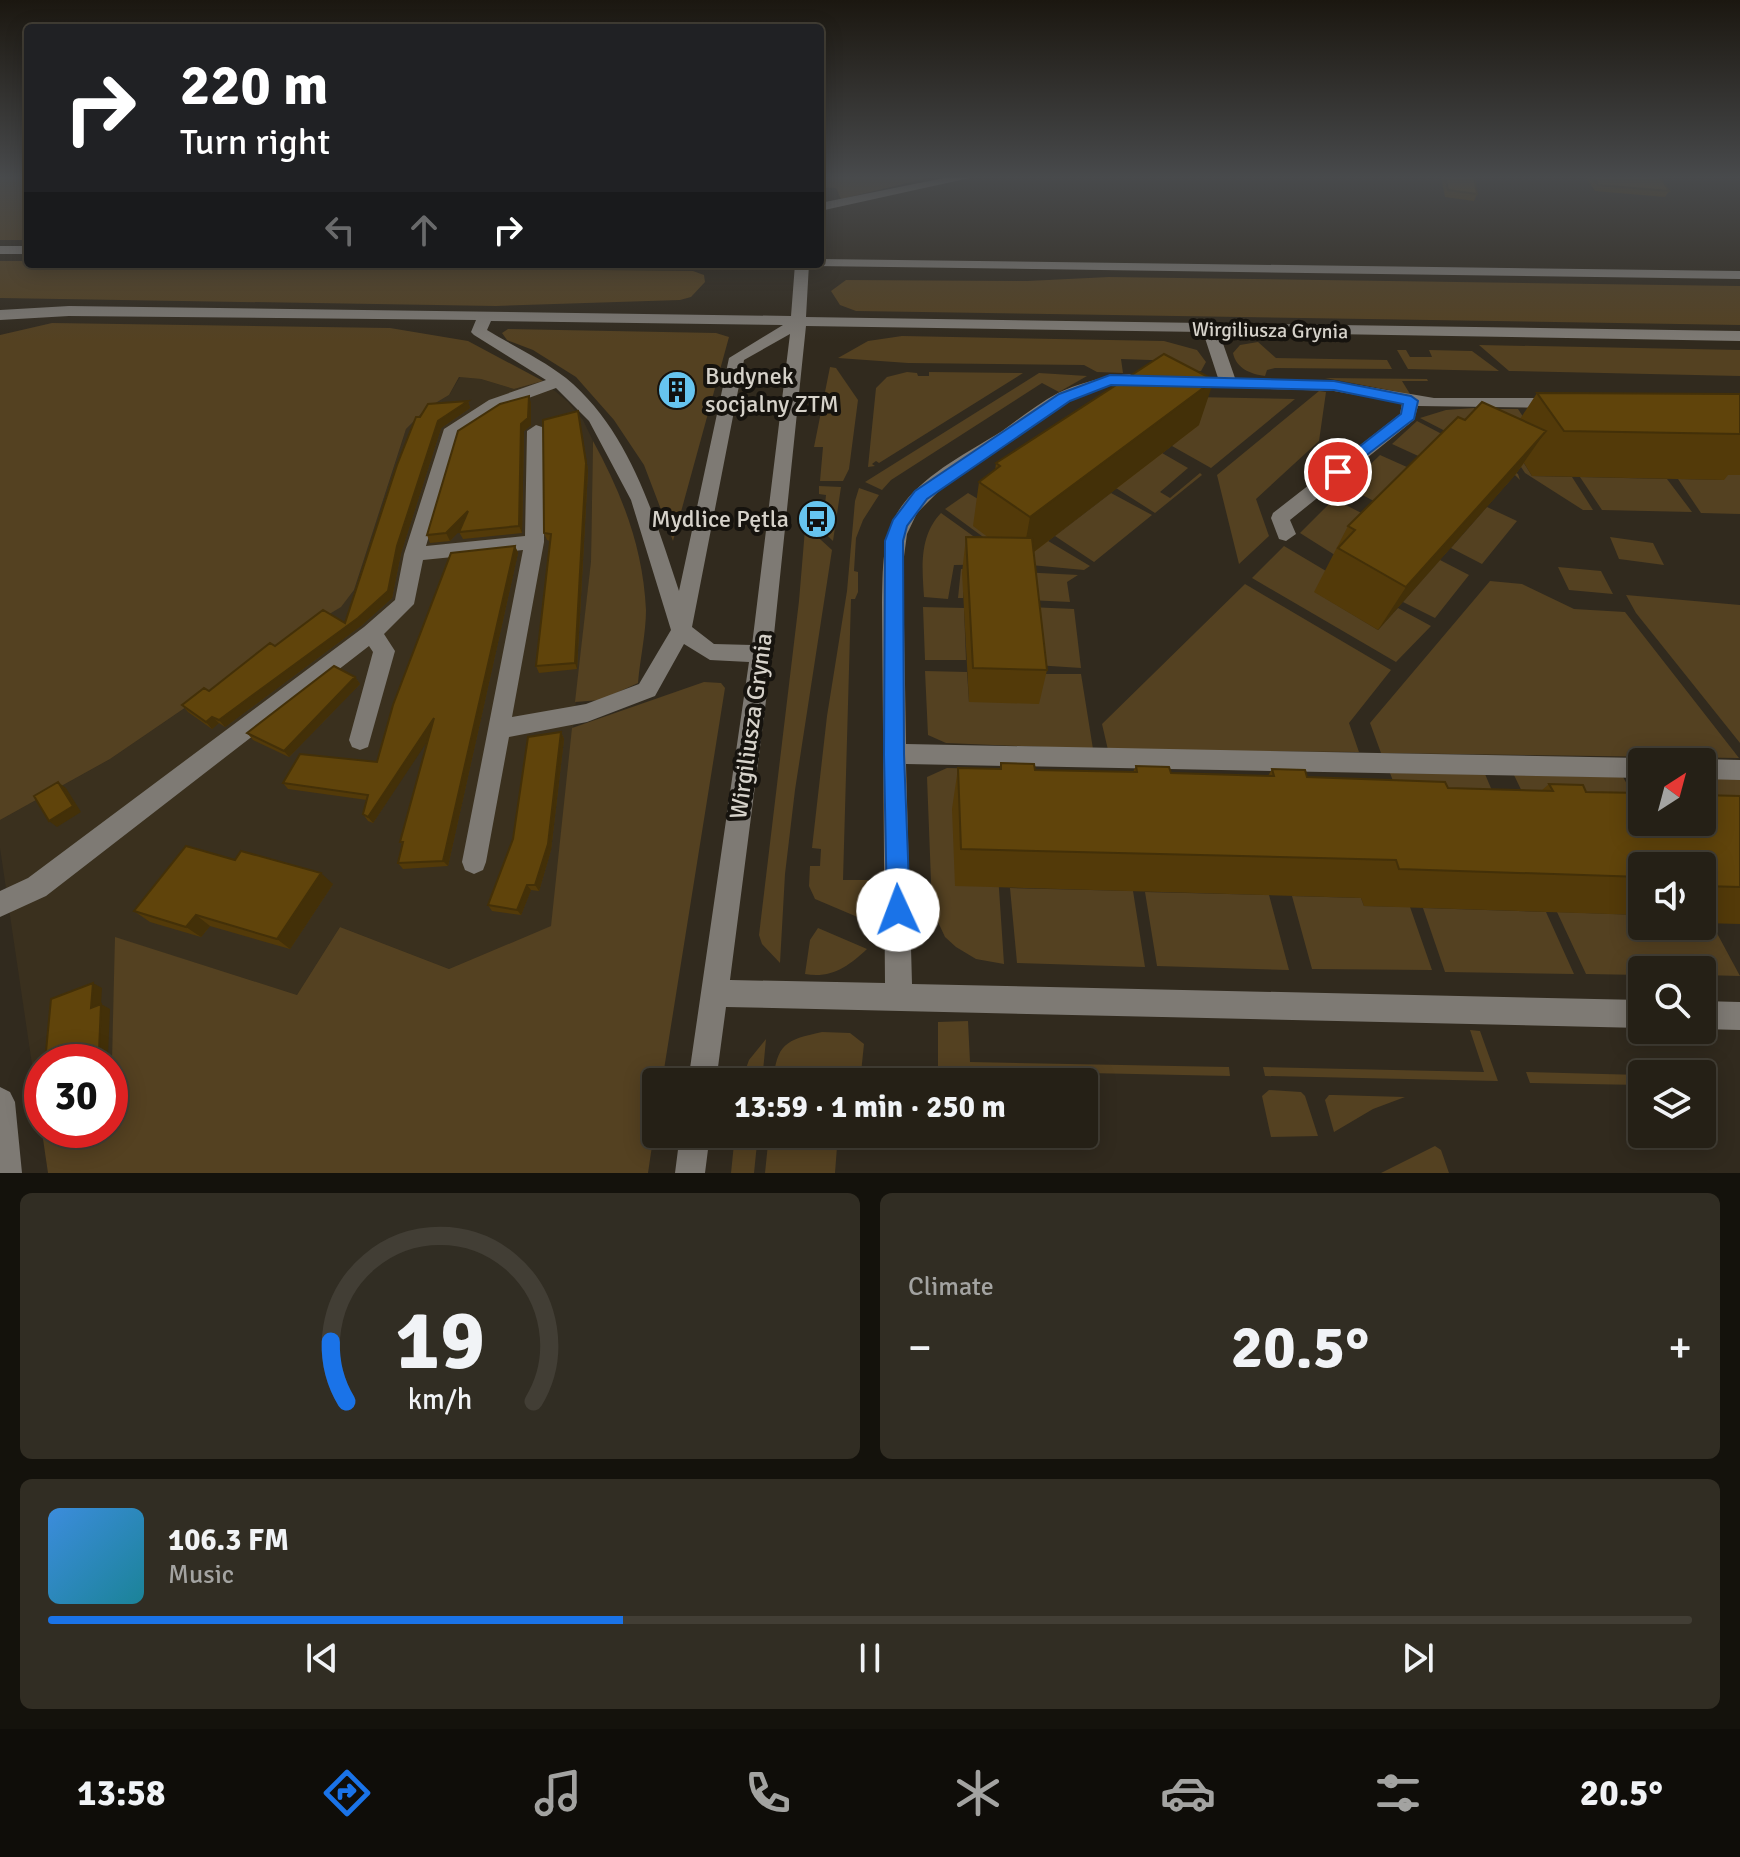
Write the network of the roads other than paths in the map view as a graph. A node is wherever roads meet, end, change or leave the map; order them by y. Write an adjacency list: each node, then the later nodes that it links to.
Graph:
1 (0, 250): 2 (street)
2 (24, 250)
3 (824, 263): 5 (street)
4 (802, 268): 8 (street)
5 (1740, 275)
6 (0, 315): 7 (street, Wirgiliusza Grynia)
7 (485, 316): 8 (street, Wirgiliusza Grynia); 11 (street)
8 (800, 322): 9 (street, Wirgiliusza Grynia); 19 (street); 21 (street, Wirgiliusza Grynia)
9 (1210, 329): 10 (street, Wirgiliusza Grynia); 12 (street)
10 (1740, 336)
11 (559, 381): 18 (street); 19 (street)
12 (1228, 383): 13 (street); 24 (street)
13 (1411, 401): 14 (street); 16 (street)
14 (1571, 404)
15 (536, 431): 17 (street)
16 (1286, 534)
17 (534, 542): 18 (street); 22 (street)
18 (414, 554): 20 (street)
19 (681, 630): 21 (street); 22 (street)
20 (371, 633): 23 (street); 29 (street)
21 (761, 654): 30 (street, Wirgiliusza Grynia)
22 (499, 729): 28 (street)
23 (360, 740)
24 (894, 754): 25 (street); 31 (street)
25 (1628, 768)
26 (1716, 769): 27 (street)
27 (1740, 770)
28 (474, 862)
29 (0, 904)
30 (713, 993): 31 (street); 33 (street, Wirgiliusza Grynia)
31 (899, 997): 32 (street)
32 (1628, 1014)
33 (704, 1068)
34 (0, 1102): 36 (street)
35 (693, 1148): 37 (street)
36 (7, 1173)
37 (690, 1173)

